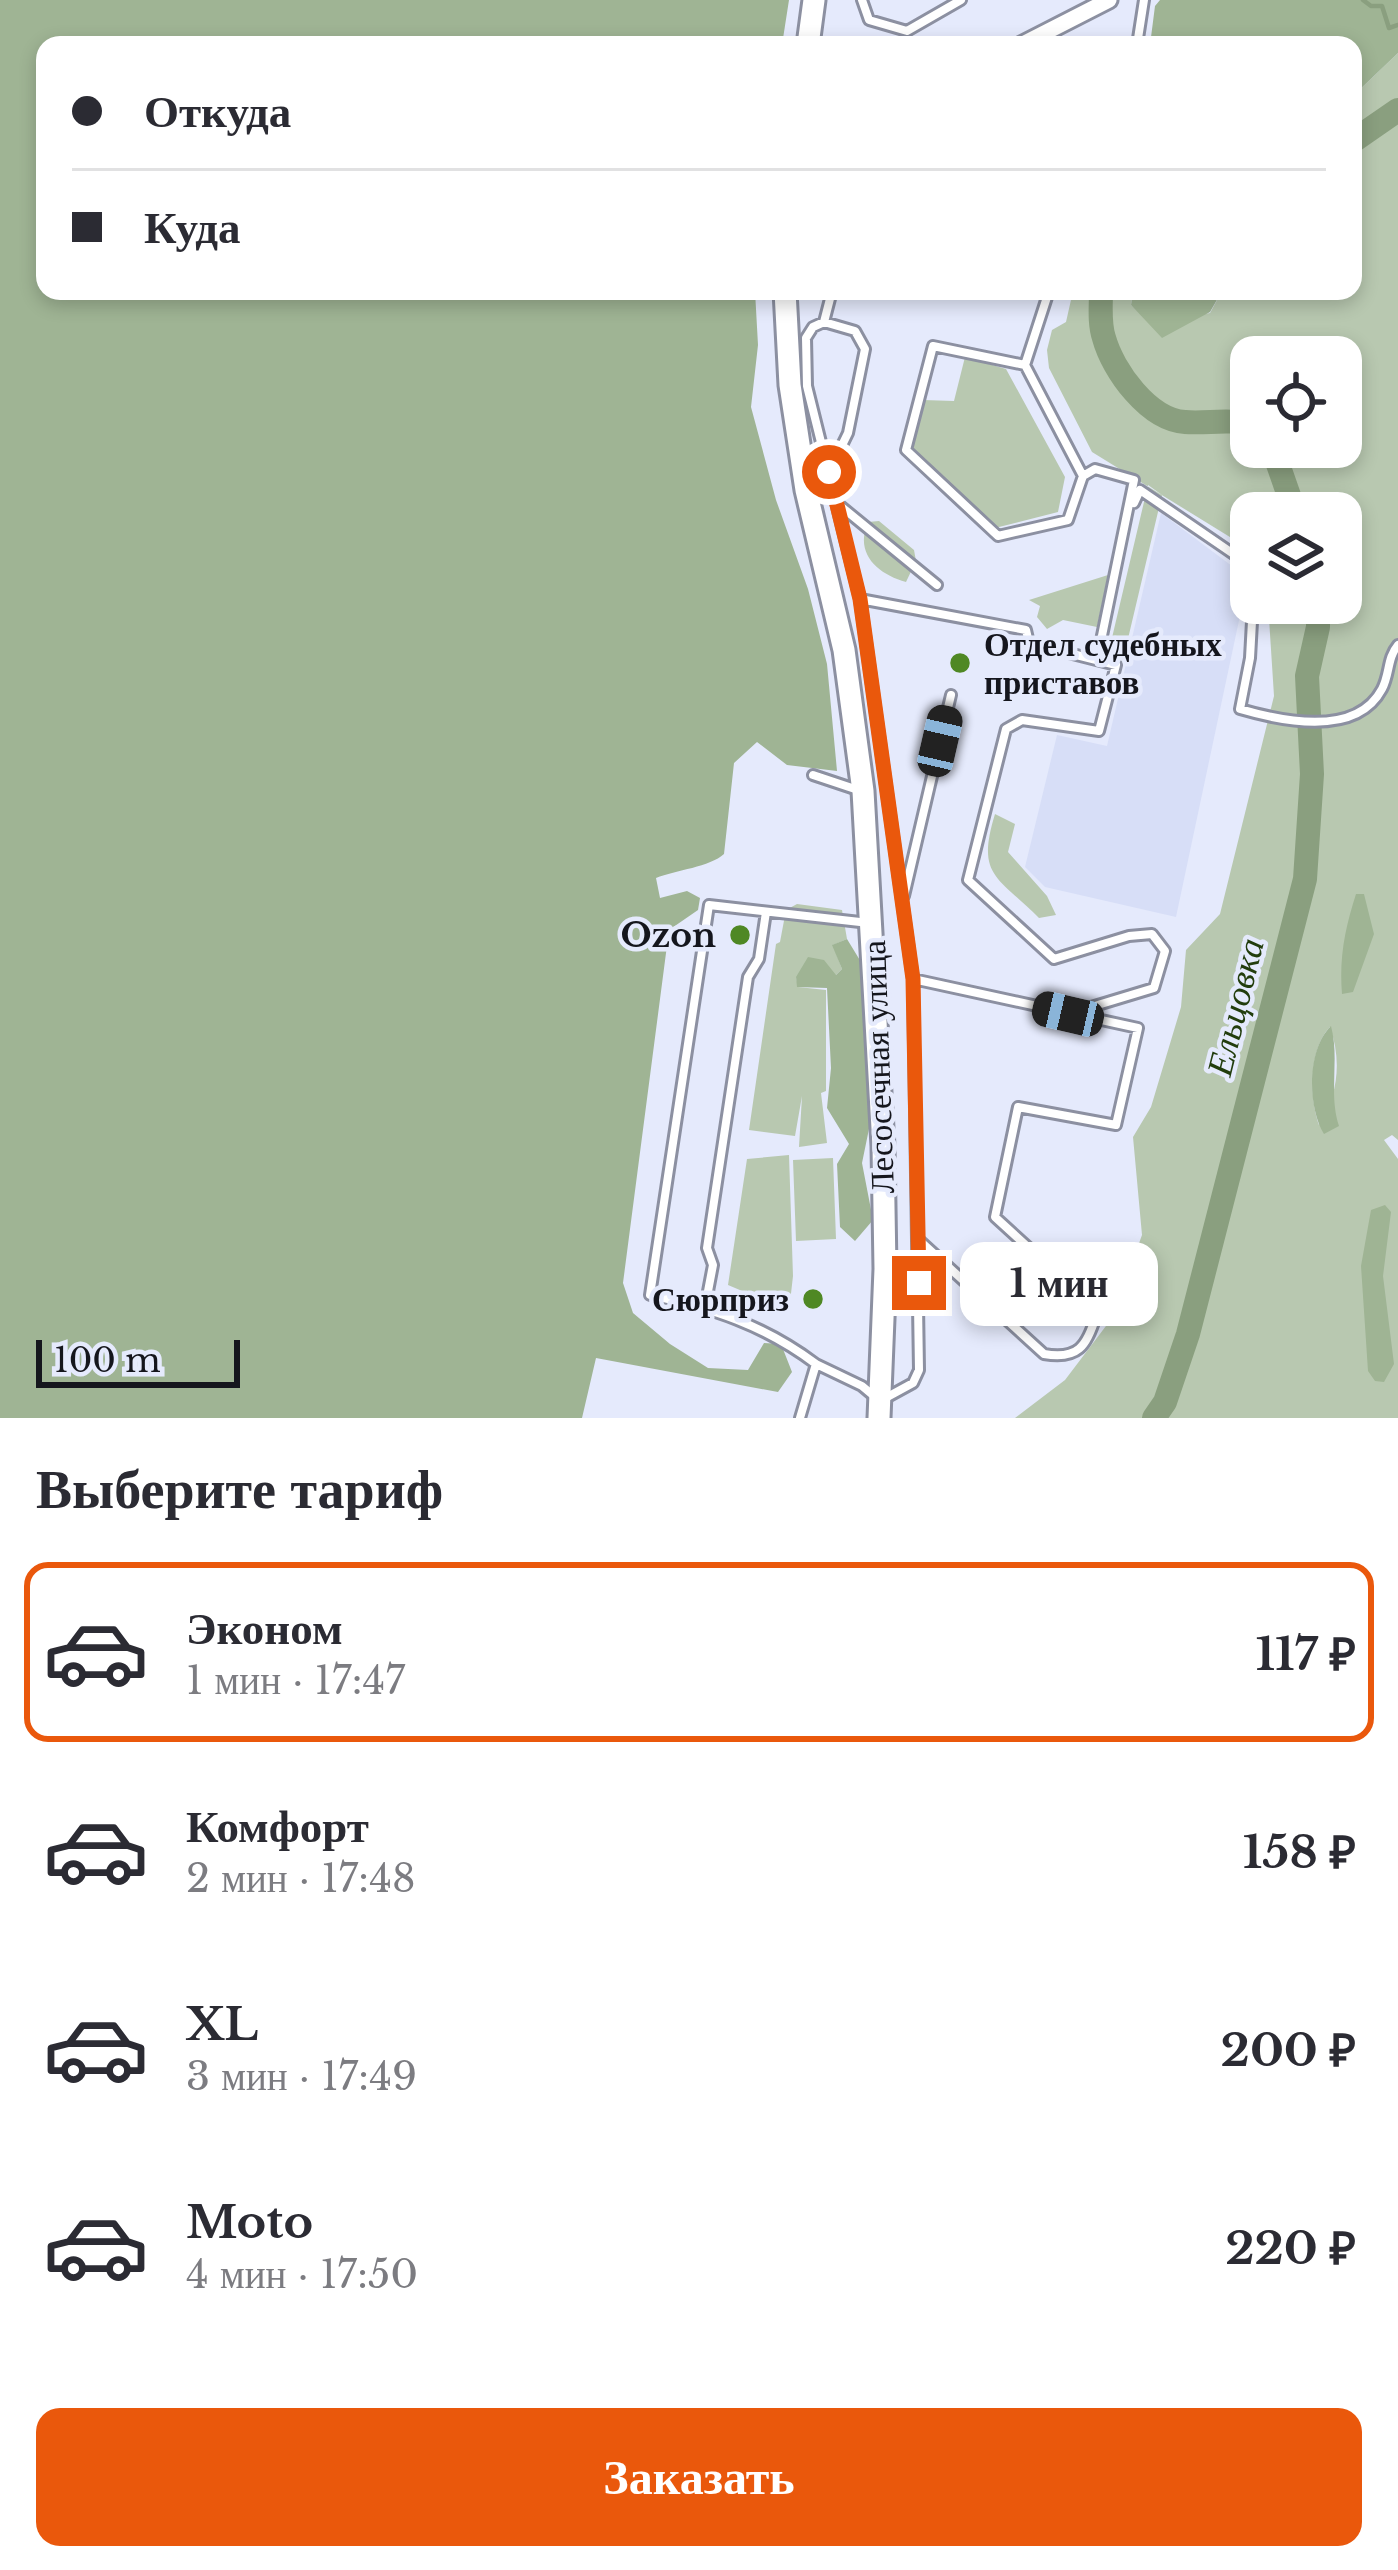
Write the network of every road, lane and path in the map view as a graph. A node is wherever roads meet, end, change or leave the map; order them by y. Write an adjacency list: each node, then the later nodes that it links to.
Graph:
1 (814, 0): 6 (street)
2 (862, 0): 3 (lane)
3 (961, 0)
4 (1109, 0): 7 (street)
5 (1144, 0): 8 (lane)
6 (809, 36)
7 (1039, 36)
8 (1138, 36)
9 (785, 300): 26 (street, Лесосечная улица)
10 (830, 300): 12 (lane)
11 (1046, 300): 13 (lane)
12 (824, 322): 14 (lane); 14 (lane)
13 (1025, 364): 15 (lane); 15 (lane)
14 (829, 472): 16 (lane)
15 (1083, 476): 17 (lane)
16 (837, 503): 19 (lane); 20 (lane)
17 (1130, 510): 18 (lane); 23 (lane)
18 (1230, 552)
19 (937, 585)
20 (860, 599): 23 (lane); 27 (lane)
21 (1251, 624): 22 (lane)
22 (1398, 645)
23 (1097, 660): 31 (lane)
24 (951, 695): 27 (lane)
25 (813, 775): 26 (lane)
26 (862, 791): 29 (street, Лесосечная улица)
27 (903, 903): 30 (lane)
28 (766, 912): 29 (lane); 33 (lane); 33 (lane)
29 (872, 924): 35 (street, Лесосечная улица)
30 (913, 979): 31 (lane); 32 (lane)
31 (1068, 1014): 32 (lane)
32 (919, 1240): 35 (lane)
33 (704, 1307): 34 (lane)
34 (816, 1364): 35 (lane); 36 (lane)
35 (880, 1409)
36 (800, 1418)

